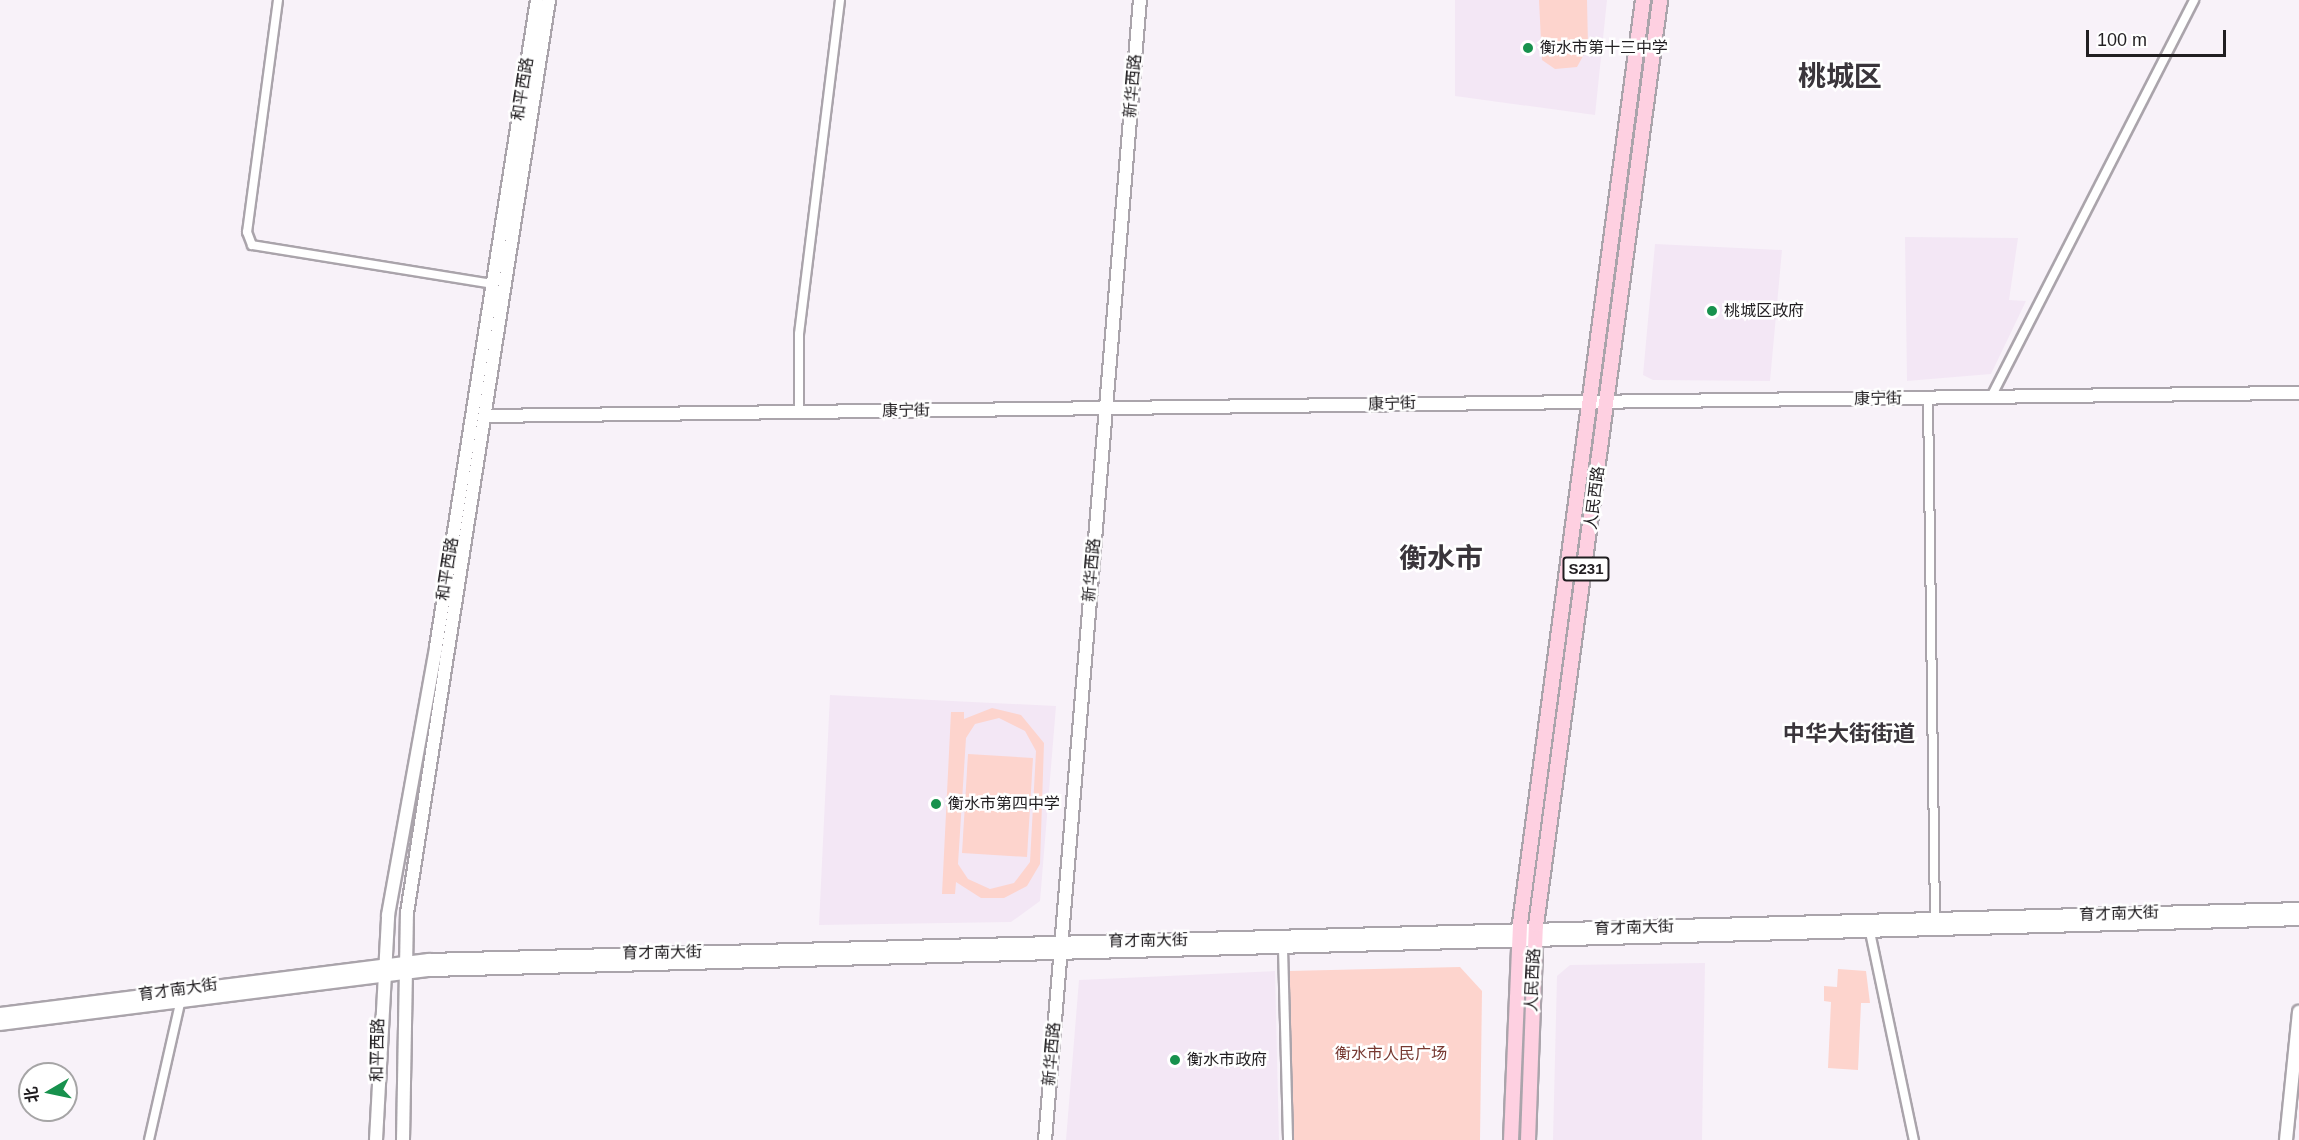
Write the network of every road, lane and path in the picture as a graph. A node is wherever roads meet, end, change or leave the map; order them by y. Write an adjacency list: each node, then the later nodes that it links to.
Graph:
1 (278, 0): 9 (street)
2 (537, 0): 9 (main road, 和平西路)
3 (549, 0): 17 (main road, 和平西路)
4 (840, 0): 16 (street)
5 (1140, 0): 15 (main road, 新华西路)
6 (1643, 0): 12 (main road, 人民西路 / S231)
7 (1660, 0): 13 (main road, 人民西路 / S231)
8 (2194, 0): 11 (street)
9 (493, 284): 27 (main road, 和平西路)
10 (2299, 393): 11 (main road, 康宁街)
11 (1991, 397): 14 (main road, 康宁街)
12 (1591, 398): 13 (main road, 康宁街); 15 (main road, 康宁街); 22 (main road, 人民西路 / S231)
13 (1608, 398): 14 (main road, 康宁街); 23 (main road, 人民西路 / S231)
14 (1928, 398): 20 (street)
15 (1106, 408): 16 (main road, 康宁街); 24 (main road, 新华西路)
16 (799, 412): 17 (main road, 康宁街)
17 (485, 416): 26 (main road, 和平西路)
18 (2299, 909): 20 (main road, 育才南大街)
19 (2299, 919): 21 (main road, 育才南大街)
20 (1935, 920): 23 (main road, 育才南大街)
21 (1870, 932): 23 (main road, 育才南大街); 39 (street)
22 (1519, 936): 23 (main road, 育才南大街); 24 (main road, 育才南大街); 25 (main road, 育才南大街); 37 (main road, 人民西路 / S231)
23 (1536, 936): 38 (main road, 人民西路 / S231)
24 (1061, 948): 25 (main road, 育才南大街); 26 (main road, 育才南大街); 35 (main road, 新华西路)
25 (1282, 948): 36 (street)
26 (405, 967): 27 (main road, 育才南大街); 34 (main road, 和平西路)
27 (382, 969): 28 (main road, 育才南大街); 30 (main road, 育才南大街); 33 (main road, 和平西路)
28 (181, 999): 31 (main road, 育才南大街); 32 (street)
29 (2299, 1012): 40 (main road)
30 (0, 1014)
31 (0, 1024)
32 (149, 1140)
33 (376, 1140)
34 (403, 1140)
35 (1045, 1140)
36 (1288, 1140)
37 (1511, 1140)
38 (1528, 1140)
39 (1914, 1140)
40 (2286, 1140)

